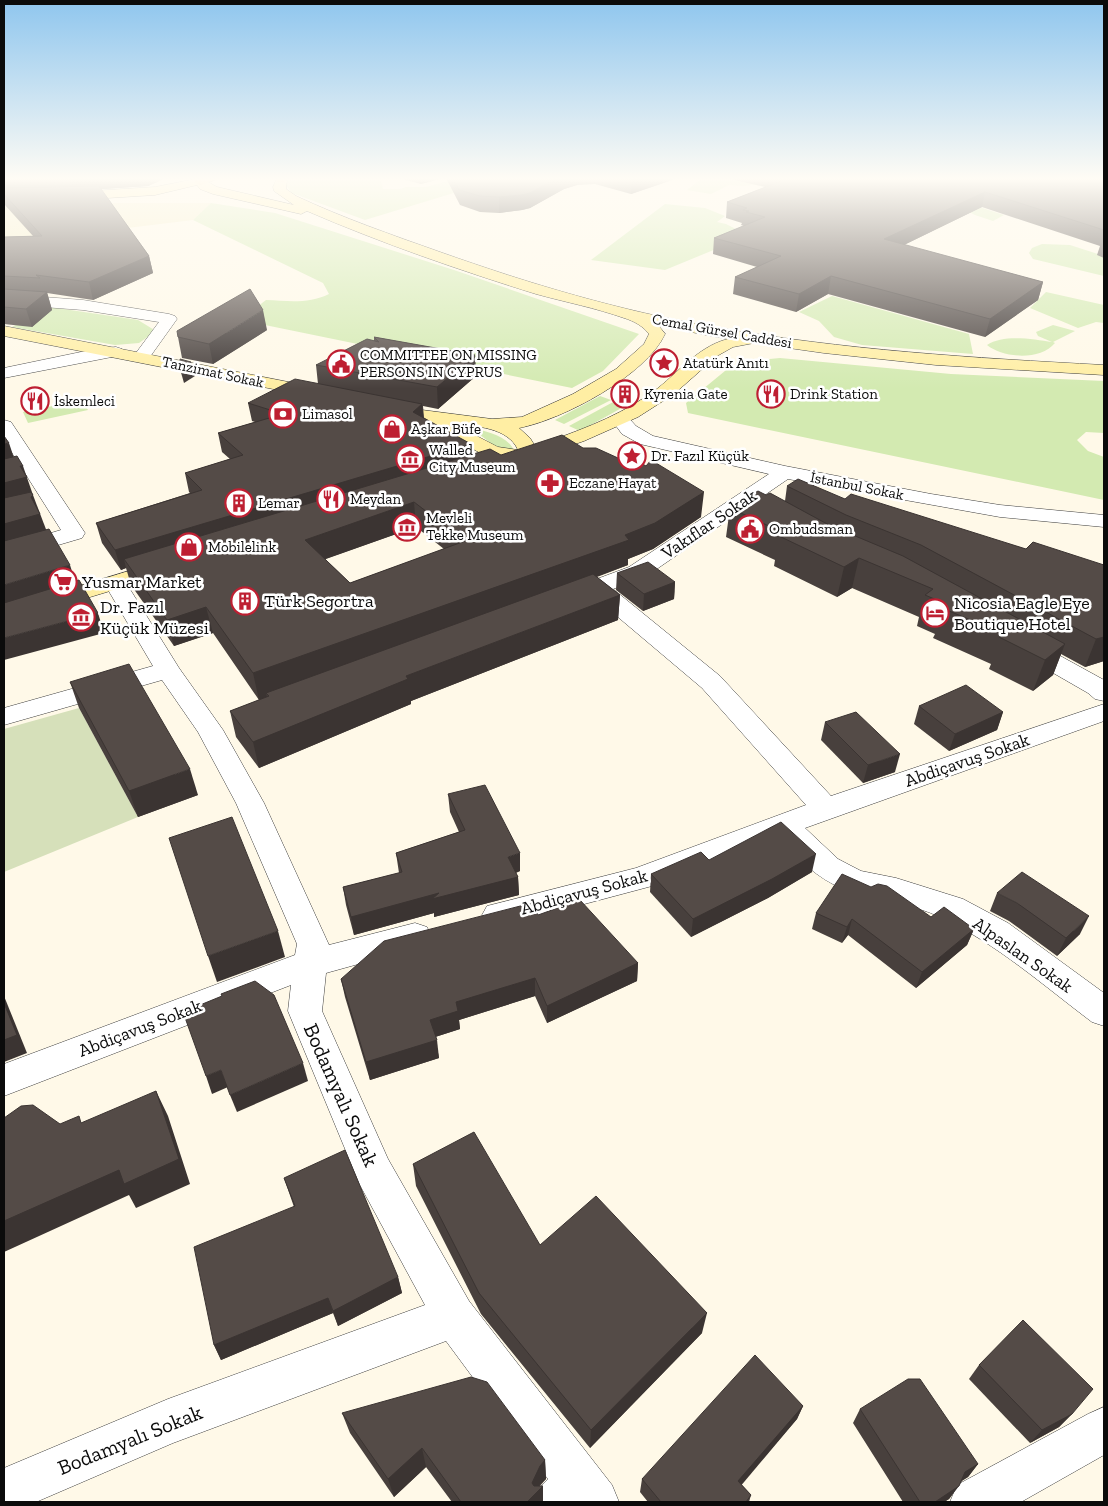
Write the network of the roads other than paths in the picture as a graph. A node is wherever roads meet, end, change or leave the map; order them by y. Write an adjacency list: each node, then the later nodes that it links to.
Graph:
1 (417, 248): 3 (street, Cemal Gürsel Caddesi)
2 (4, 299): 7 (street)
3 (626, 313): 5 (street, Cemal Gürsel Caddesi); 14 (street)
4 (4, 331): 6 (street, Tanzimat Sokak)
5 (757, 339): 8 (street, Cemal Gürsel Caddesi); 13 (street)
6 (116, 352): 7 (street, Tanzimat Sokak); 9 (street)
7 (141, 357): 10 (street, Tanzimat Sokak)
8 (1104, 370)
9 (4, 373)
10 (334, 397)
11 (373, 404): 12 (street)
12 (422, 415): 14 (street); 16 (street)
13 (620, 419): 16 (street); 18 (street, İstanbul Sokak)
14 (493, 424): 16 (street)
15 (5, 431): 23 (street)
16 (524, 455): 17 (street)
17 (484, 467)
18 (785, 472): 19 (street, Vakıflar Sokak); 22 (street, İstanbul Sokak)
19 (755, 492): 20 (street); 21 (street); 26 (street, Vakıflar Sokak)
20 (789, 495)
21 (769, 512)
22 (1104, 521)
23 (4, 554)
24 (188, 559): 25 (street)
25 (115, 583): 28 (street); 30 (street, Bodamyalı Sokak)
26 (596, 587): 27 (street, Vakıflar Sokak); 34 (street)
27 (551, 604)
28 (4, 616)
29 (1005, 636): 31 (street)
30 (168, 670): 33 (street); 38 (street, Bodamyalı Sokak)
31 (1104, 694)
32 (1104, 712): 34 (street, Abdiçavuş Sokak)
33 (4, 717)
34 (826, 809): 35 (street, Abdiçavuş Sokak)
35 (782, 825): 36 (street, Abdiçavuş Sokak); 39 (street, Alpaslan Sokak)
36 (470, 922)
37 (442, 929): 38 (street, Abdiçavuş Sokak)
38 (309, 964): 40 (street, Abdiçavuş Sokak); 41 (street, Bodamyalı Sokak)
39 (1104, 1012)
40 (4, 1080)
41 (454, 1316): 43 (street, Bodamyalı Sokak); 44 (street, Bodamyalı Sokak)
42 (1104, 1430): 45 (street)
43 (4, 1492)
44 (577, 1495)
45 (974, 1502)

